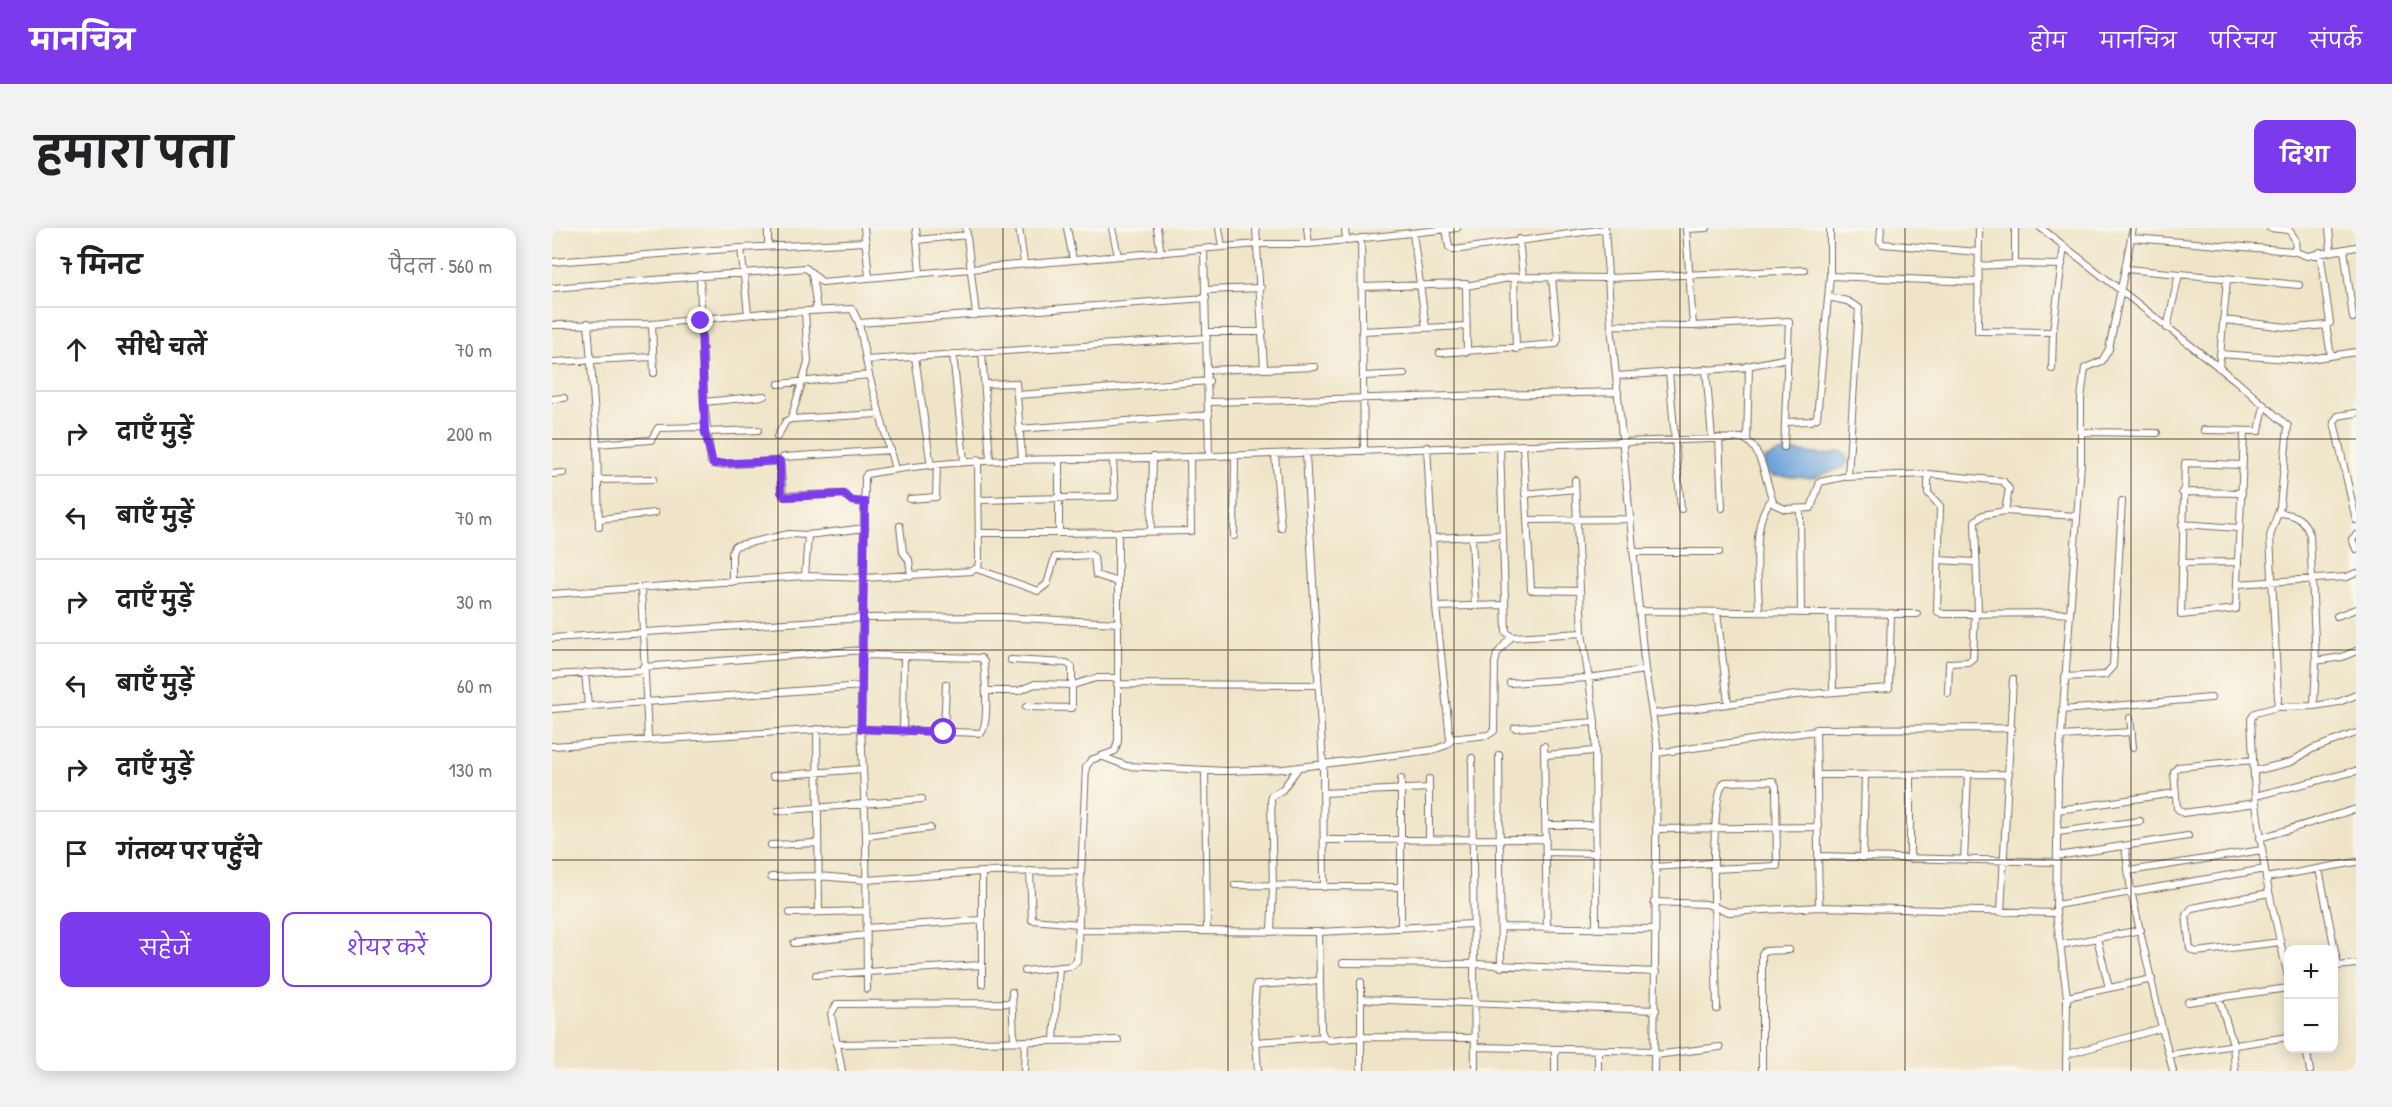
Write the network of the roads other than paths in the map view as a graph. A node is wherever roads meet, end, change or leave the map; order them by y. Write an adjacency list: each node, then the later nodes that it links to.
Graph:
1 (768, 228): 36 (street)
2 (864, 228): 33 (street)
3 (916, 228): 31 (street)
4 (1019, 228): 51 (street)
5 (1067, 228): 49 (street)
6 (1112, 228): 48 (street)
7 (1156, 228): 47 (street)
8 (1219, 228): 40 (street)
9 (1256, 228): 34 (street)
10 (1307, 228): 35 (street)
11 (1345, 228): 32 (street)
12 (1457, 228): 24 (street)
13 (1605, 228): 30 (street); 69 (street)
14 (1686, 228): 15 (street); 63 (street)
15 (1707, 228)
16 (1830, 228): 64 (street)
17 (1881, 228): 44 (street)
18 (1979, 228): 44 (street)
19 (2016, 228): 52 (street)
20 (2041, 228): 37 (street)
21 (2133, 228): 29 (street)
22 (2270, 228): 25 (street)
23 (2329, 228): 43 (street)
24 (1446, 229): 27 (street); 30 (street)
25 (2288, 229): 45 (street)
26 (967, 231): 31 (street); 55 (street)
27 (1413, 233): 28 (street); 72 (street)
28 (1361, 238): 32 (street); 75 (street)
29 (2132, 238): 45 (street); 56 (street)
30 (1519, 239): 66 (street)
31 (917, 240): 60 (street)
32 (1346, 240): 35 (street)
33 (866, 242): 36 (street); 65 (street)
34 (1257, 244): 35 (street); 40 (street); 77 (street)
35 (1308, 244)
36 (768, 246): 39 (street)
37 (2064, 246): 53 (street); 79 (street)
38 (2356, 247): 42 (street)
39 (741, 248): 50 (street); 58 (street)
40 (1222, 248): 41 (street)
41 (1204, 249): 47 (street); 78 (street)
42 (2344, 249): 43 (street); 86 (street)
43 (2331, 251): 46 (street)
44 (1978, 252): 54 (street)
45 (2296, 252): 46 (street)
46 (2320, 252): 94 (street)
47 (1161, 253): 48 (street)
48 (1118, 256): 49 (street)
49 (1073, 260): 51 (street)
50 (552, 262)
51 (1024, 263): 55 (street)
52 (2015, 264): 53 (street); 54 (street)
53 (2062, 265): 101 (street)
54 (1978, 266): 71 (street)
55 (970, 269): 60 (street); 85 (street)
56 (2126, 269): 61 (street); 79 (street)
57 (1804, 270): 63 (street)
58 (742, 271): 59 (street); 62 (street); 84 (street)
59 (812, 272): 65 (street); 82 (street)
60 (920, 273): 65 (street)
61 (2179, 274): 70 (street); 98 (street)
62 (700, 275): 76 (street); 88 (street)
63 (1689, 275): 69 (street); 96 (street)
64 (1830, 276): 71 (street); 80 (street)
65 (869, 277)
66 (1523, 277): 67 (street); 68 (street)
67 (1514, 278): 74 (street); 103 (street)
68 (1552, 278): 69 (street); 103 (street)
69 (1607, 278): 93 (street)
70 (2227, 279): 73 (street); 87 (street)
71 (1978, 282): 101 (street)
72 (1420, 284): 74 (street); 75 (street); 97 (street)
73 (2300, 285)
74 (1466, 286): 95 (street)
75 (1361, 287): 99 (street)
76 (552, 288)
77 (1261, 288): 78 (street); 100 (street)
78 (1206, 290): 81 (street)
79 (2122, 293): 98 (street); 152 (street)
80 (1828, 297): 147 (street); 186 (street)
81 (1206, 298): 85 (street); 102 (street)
82 (817, 311): 83 (street); 90 (street)
83 (805, 312): 84 (street); 130 (street)
84 (748, 314): 88 (street)
85 (976, 315): 90 (street)
86 (2354, 318)
87 (2223, 320): 94 (street); 109 (street)
88 (701, 321): 91 (street); 140 (street)
89 (588, 323): 91 (street); 92 (street); 114 (street)
90 (859, 323): 115 (street)
91 (652, 324): 111 (street)
92 (552, 325)
93 (1611, 325): 96 (street); 129 (street)
94 (2326, 325): 110 (street)
95 (1466, 326): 97 (street); 104 (street)
96 (1693, 326): 113 (street)
97 (1426, 328): 99 (street)
98 (2167, 328): 119 (street)
99 (1362, 331): 128 (street)
100 (1263, 332): 102 (street); 120 (street)
101 (2053, 332): 122 (street)
102 (1207, 335): 105 (street); 123 (street)
103 (1516, 349): 104 (street)
104 (1467, 351): 107 (street)
105 (982, 352): 108 (street); 133 (street)
106 (2356, 352): 110 (street)
107 (1440, 353)
108 (953, 354): 112 (street); 176 (street)
109 (2220, 354): 110 (street); 119 (street)
110 (2331, 356)
111 (653, 357): 114 (street); 125 (street)
112 (915, 357): 115 (street); 180 (street)
113 (1788, 358): 117 (street); 147 (street)
114 (590, 360): 116 (street); 160 (street)
115 (866, 360): 127 (street)
116 (552, 362)
117 (1746, 366): 121 (street); 158 (street)
118 (1315, 367): 120 (street)
119 (2219, 368): 142 (street)
120 (1263, 369): 123 (street)
121 (1706, 369): 124 (street); 157 (street)
122 (2052, 369)
123 (1208, 370): 131 (street)
124 (1669, 372): 129 (street); 156 (street)
125 (654, 373)
126 (1404, 374): 128 (street)
127 (869, 375): 130 (street); 144 (street)
128 (1364, 376): 137 (street)
129 (1616, 376): 134 (street)
130 (802, 381): 132 (street); 146 (street)
131 (1209, 381): 135 (street); 141 (street)
132 (779, 384)
133 (984, 384): 135 (street); 174 (street)
134 (1618, 392): 137 (street); 159 (street)
135 (1017, 395): 149 (street)
136 (764, 396): 140 (street)
137 (1364, 397): 141 (street); 166 (street)
138 (564, 398): 139 (street)
139 (552, 399)
140 (704, 402): 148 (street)
141 (1210, 402): 145 (street)
142 (2264, 405): 153 (street); 206 (street)
143 (2356, 413): 191 (street)
144 (879, 414): 146 (street); 165 (street)
145 (1209, 415): 149 (street); 169 (street)
146 (791, 419): 155 (street)
147 (1785, 422): 164 (street)
148 (705, 429): 150 (street); 160 (street); 179 (street)
149 (1019, 429): 175 (street)
150 (758, 430)
151 (2204, 430): 153 (street)
152 (2081, 432): 154 (street); 207 (street)
153 (2244, 432): 181 (street)
154 (2157, 433)
155 (777, 437)
156 (1673, 439): 157 (street); 159 (street); 202 (street)
157 (1715, 439): 158 (street); 201 (street)
158 (1747, 440): 198 (street)
159 (1624, 441): 161 (street); 208 (street)
160 (597, 444): 188 (street)
161 (1522, 445): 162 (street); 194 (street)
162 (1500, 446): 163 (street); 222 (street)
163 (1427, 447): 166 (street); 226 (street)
164 (1784, 447)
165 (891, 450): 179 (street); 182 (street)
166 (1364, 451): 168 (street)
167 (1275, 454): 168 (street); 170 (street); 215 (street)
168 (1306, 454): 283 (street)
169 (1209, 455): 170 (street); 172 (street)
170 (1235, 456): 224 (street)
171 (1153, 457): 172 (street); 178 (street); 217 (street)
172 (1190, 457): 217 (street)
173 (978, 459): 174 (street); 176 (street); 197 (street)
174 (990, 459): 175 (street)
175 (1022, 459): 177 (street)
176 (964, 460): 180 (street)
177 (1059, 460): 178 (street); 195 (street)
178 (1113, 460): 195 (street)
179 (780, 461): 200 (street)
180 (934, 465): 182 (street); 196 (street)
181 (2243, 465): 192 (street); 193 (street)
182 (895, 469): 200 (street)
183 (562, 473): 184 (street)
184 (552, 474)
185 (1928, 474): 186 (street); 204 (street); 230 (street)
186 (1848, 477): 203 (street)
187 (653, 479): 188 (street)
188 (598, 480): 205 (street)
189 (1575, 480): 190 (street)
190 (1575, 489): 194 (street); 210 (street)
191 (2352, 490): 211 (street)
192 (2182, 492): 193 (street); 212 (street)
193 (2242, 493): 216 (street)
194 (1526, 494): 209 (street)
195 (1059, 498): 197 (street); 220 (street)
196 (910, 499)
197 (979, 500): 219 (street)
198 (1772, 500): 203 (street); 253 (street)
199 (2122, 501): 276 (street)
200 (865, 502): 214 (street)
201 (1722, 508)
202 (1681, 509)
203 (1800, 509): 254 (street)
204 (2005, 511): 207 (street); 231 (street)
205 (655, 513)
206 (2279, 513): 239 (street); 240 (street)
207 (2076, 516): 256 (street)
208 (1631, 519): 210 (street); 228 (street)
209 (1527, 520): 210 (street); 245 (street)
210 (1575, 520): 245 (street)
211 (2356, 520)
212 (2182, 524): 216 (street); 233 (street)
213 (900, 526): 237 (street)
214 (865, 528): 221 (street); 238 (street)
215 (1281, 528)
216 (2238, 528): 232 (street)
217 (1151, 531): 218 (street)
218 (1118, 532): 220 (street); 242 (street)
219 (980, 533): 220 (street); 234 (street)
220 (1059, 533)
221 (808, 535): 236 (street); 241 (street)
222 (1503, 535): 225 (street); 247 (street)
223 (2356, 535): 227 (street)
224 (1234, 536)
225 (1472, 536): 226 (street); 248 (street)
226 (1432, 538): 249 (street)
227 (2356, 549)
228 (1634, 552): 229 (street); 251 (street)
229 (1719, 552)
230 (1938, 560): 231 (street); 259 (street)
231 (1975, 562): 259 (street)
232 (2236, 562): 233 (street); 243 (street)
233 (2181, 563): 243 (street)
234 (977, 568): 237 (street); 242 (street)
235 (2356, 573): 239 (street)
236 (805, 576): 238 (street); 241 (street)
237 (911, 576): 238 (street)
238 (865, 578): 261 (street)
239 (2312, 579): 240 (street); 271 (street)
240 (2273, 581): 243 (street); 294 (street)
241 (732, 582): 244 (street)
242 (1118, 582): 262 (street)
243 (2237, 584)
244 (641, 589): 246 (street); 264 (street)
245 (1580, 591): 263 (street)
246 (552, 594)
247 (1505, 605): 248 (street); 265 (street)
248 (1475, 606): 249 (street)
249 (1436, 607): 312 (street)
250 (2356, 609): 260 (street)
251 (1640, 611): 252 (street); 273 (street)
252 (1717, 612): 253 (street); 291 (street)
253 (1759, 612): 254 (street)
254 (1801, 613): 257 (street)
255 (1891, 613): 257 (street); 258 (street); 286 (street)
256 (2069, 613): 259 (street); 276 (street)
257 (1832, 614): 286 (street)
258 (1917, 614)
259 (1976, 614): 287 (street)
260 (2337, 616)
261 (864, 618): 262 (street); 264 (street); 268 (street)
262 (1119, 623): 279 (street)
263 (1582, 633): 265 (street); 277 (street)
264 (641, 634): 266 (street); 272 (street)
265 (1510, 637): 312 (street)
266 (552, 638)
267 (2356, 651): 271 (street)
268 (862, 652): 269 (street); 272 (street); 284 (street)
269 (904, 656): 285 (street); 306 (street)
270 (1011, 660): 282 (street)
271 (2316, 661): 293 (street)
272 (643, 669): 274 (street); 290 (street)
273 (1646, 670): 277 (street); 298 (street)
274 (585, 672): 275 (street); 292 (street)
275 (552, 675)
276 (2065, 677): 297 (street)
277 (1588, 678): 280 (street); 300 (street)
278 (2013, 679): 303 (street)
279 (1117, 681): 282 (street); 283 (street); 320 (street)
280 (1510, 683)
281 (946, 684): 307 (street)
282 (1073, 685): 285 (street); 295 (street)
283 (1318, 685): 323 (street)
284 (862, 686): 290 (street); 301 (street)
285 (986, 691): 307 (street)
286 (1833, 692): 291 (street)
287 (1948, 693)
288 (2356, 695): 293 (street)
289 (2211, 698): 297 (street)
290 (644, 700): 292 (street); 311 (street)
291 (1728, 704): 298 (street)
292 (588, 706): 296 (street)
293 (2314, 706): 294 (street)
294 (2277, 707): 322 (street)
295 (1026, 708)
296 (552, 709)
297 (2062, 710): 310 (street)
298 (1653, 714): 317 (street)
299 (2130, 718): 308 (street)
300 (1596, 722): 302 (street); 316 (street)
301 (861, 728): 304 (street); 306 (street); 325 (street)
302 (1515, 728)
303 (2012, 728): 305 (street); 331 (street)
304 (817, 729): 311 (street); 329 (street)
305 (1816, 731): 317 (street); 332 (street)
306 (903, 732): 307 (street)
307 (944, 732)
308 (2132, 732): 310 (street); 315 (street)
309 (2356, 733): 327 (street)
310 (2061, 736): 347 (street)
311 (648, 739): 313 (street)
312 (1452, 740): 323 (street)
313 (552, 746)
314 (1544, 746): 319 (street)
315 (2133, 747)
316 (1595, 751): 319 (street); 351 (street)
317 (1657, 753): 356 (street)
318 (1499, 755): 364 (street)
319 (1545, 755): 350 (street)
320 (1101, 756): 326 (street); 385 (street)
321 (1472, 758): 363 (street)
322 (2253, 760): 327 (street); 341 (street)
323 (1323, 763): 324 (street); 340 (street)
324 (1299, 767): 326 (street); 393 (street)
325 (862, 769): 329 (street); 344 (street)
326 (1205, 770): 416 (street)
327 (2254, 771): 343 (street)
328 (2356, 771): 343 (street)
329 (817, 772): 335 (street); 345 (street)
330 (1968, 774): 331 (street); 334 (street); 378 (street)
331 (2009, 774): 376 (street)
332 (1817, 775): 333 (street); 352 (street)
333 (1865, 775): 334 (street); 374 (street)
334 (1910, 775): 375 (street)
335 (773, 776)
336 (1401, 779): 339 (street)
337 (1429, 779): 338 (street)
338 (1429, 788): 339 (street); 362 (street)
339 (1401, 789): 340 (street); 361 (street)
340 (1323, 793): 366 (street)
341 (2175, 793): 343 (street); 347 (street)
342 (922, 799): 344 (street)
343 (2256, 799): 360 (street)
344 (865, 804): 345 (street); 358 (street)
345 (818, 808): 348 (street); 367 (street)
346 (2356, 809): 360 (street)
347 (2058, 810): 357 (street)
348 (778, 811)
349 (2140, 821): 357 (street)
350 (1546, 825): 351 (street); 365 (street)
351 (1593, 825): 372 (street)
352 (1818, 827): 355 (street); 373 (street)
353 (930, 828): 358 (street)
354 (1714, 828): 355 (street); 355 (street); 356 (street); 380 (street)
355 (1777, 828): 380 (street)
356 (1656, 829): 381 (street)
357 (2058, 832): 377 (street)
358 (866, 836): 391 (street)
359 (2188, 836): 369 (street)
360 (2260, 838): 370 (street)
361 (1401, 839): 362 (street); 366 (street); 395 (street)
362 (1429, 839): 363 (street)
363 (1472, 839): 364 (street); 408 (street)
364 (1500, 839): 365 (street); 410 (street)
365 (1546, 839): 371 (street)
366 (1324, 840): 394 (street)
367 (817, 843): 368 (street); 388 (street)
368 (771, 845)
369 (2125, 847): 377 (street); 387 (street)
370 (2262, 850): 382 (street); 387 (street)
371 (1546, 852): 372 (street); 412 (street)
372 (1594, 854): 413 (street)
373 (1818, 856): 374 (street); 401 (street)
374 (1863, 858): 375 (street)
375 (1910, 859): 378 (street)
376 (2003, 859): 377 (street); 378 (street); 404 (street)
377 (2057, 859): 399 (street)
378 (1964, 860)
379 (2356, 862): 383 (street)
380 (1713, 866): 381 (street); 400 (street)
381 (1655, 867): 398 (street)
382 (2265, 869): 390 (street); 396 (street)
383 (2319, 869): 390 (street); 424 (street)
384 (1030, 871): 385 (street); 386 (street); 409 (street)
385 (1081, 871): 409 (street)
386 (982, 872): 391 (street); 407 (street)
387 (2129, 872): 396 (street)
388 (818, 876): 389 (street); 391 (street); 403 (street)
389 (771, 878)
390 (2266, 878): 397 (street)
391 (866, 880): 402 (street)
392 (1235, 885): 393 (street)
393 (1273, 887): 394 (street); 418 (street)
394 (1324, 887): 395 (street)
395 (1401, 887): 411 (street)
396 (2132, 891): 399 (street); 415 (street)
397 (2269, 893): 421 (street); 421 (street)
398 (1654, 902): 400 (street); 414 (street)
399 (2056, 905): 406 (street)
400 (1716, 907): 401 (street); 452 (street)
401 (1819, 907): 404 (street)
402 (865, 910): 403 (street); 417 (street)
403 (819, 912): 405 (street)
404 (2001, 912): 406 (street)
405 (790, 913)
406 (2056, 913): 423 (street)
407 (981, 920): 417 (street); 428 (street)
408 (1473, 924): 411 (street); 429 (street)
409 (1079, 927): 416 (street); 433 (street)
410 (1501, 927): 412 (street); 432 (street)
411 (1401, 928): 419 (street)
412 (1547, 929): 413 (street)
413 (1596, 929): 414 (street)
414 (1655, 929): 436 (street)
415 (2140, 930): 420 (street); 438 (street)
416 (1208, 931): 418 (street)
417 (866, 932): 422 (street); 435 (street)
418 (1271, 932): 419 (street)
419 (1319, 932): 439 (street)
420 (2097, 938): 423 (street); 442 (street)
421 (2281, 942): 426 (street)
422 (794, 943)
423 (2060, 945): 446 (street)
424 (2332, 945)
425 (1788, 950): 482 (street)
426 (2284, 957)
427 (1342, 963): 429 (street)
428 (981, 964): 435 (street); 441 (street)
429 (1474, 964): 432 (street); 451 (street)
430 (2356, 964): 431 (street)
431 (2338, 966)
432 (1501, 967): 436 (street)
433 (1059, 968): 434 (street); 459 (street)
434 (1025, 971)
435 (867, 972): 437 (street); 443 (street)
436 (1656, 972): 453 (street)
437 (816, 975)
438 (2152, 979): 442 (street); 454 (street)
439 (1320, 981): 456 (street); 463 (street)
440 (1361, 982): 448 (street)
441 (982, 984)
442 (2109, 988): 446 (street)
443 (867, 989)
444 (2284, 989): 447 (street)
445 (1012, 992): 450 (street)
446 (2067, 997): 472 (street)
447 (2219, 998): 449 (street); 465 (street)
448 (1362, 999): 451 (street); 455 (street)
449 (2188, 1002)
450 (1012, 1003): 461 (street); 464 (street)
451 (1474, 1004): 453 (street); 457 (street)
452 (1717, 1009)
453 (1656, 1010): 470 (street)
454 (2162, 1028): 472 (street); 473 (street)
455 (1361, 1037): 456 (street); 457 (street); 477 (street)
456 (1324, 1038): 463 (street)
457 (1475, 1038): 466 (street)
458 (2284, 1038): 465 (street)
459 (1054, 1040): 460 (street); 462 (street)
460 (1118, 1040)
461 (1014, 1041): 462 (street); 464 (street)
462 (1025, 1041): 475 (street)
463 (1255, 1042): 476 (street)
464 (836, 1044): 474 (street)
465 (2233, 1044): 473 (street); 485 (street)
466 (1475, 1047): 468 (street); 478 (street)
467 (1720, 1047): 470 (street)
468 (1555, 1049): 469 (street); 479 (street)
469 (1598, 1050): 470 (street); 480 (street)
470 (1655, 1053): 481 (street)
471 (2307, 1053): 486 (street)
472 (2068, 1054): 483 (street)
473 (2169, 1055): 484 (street)
474 (842, 1071)
475 (1024, 1071)
476 (1258, 1071)
477 (1361, 1071)
478 (1475, 1071)
479 (1555, 1071)
480 (1598, 1071)
481 (1654, 1071)
482 (1762, 1071)
483 (2066, 1071)
484 (2173, 1071)
485 (2235, 1071)
486 (2310, 1071)

